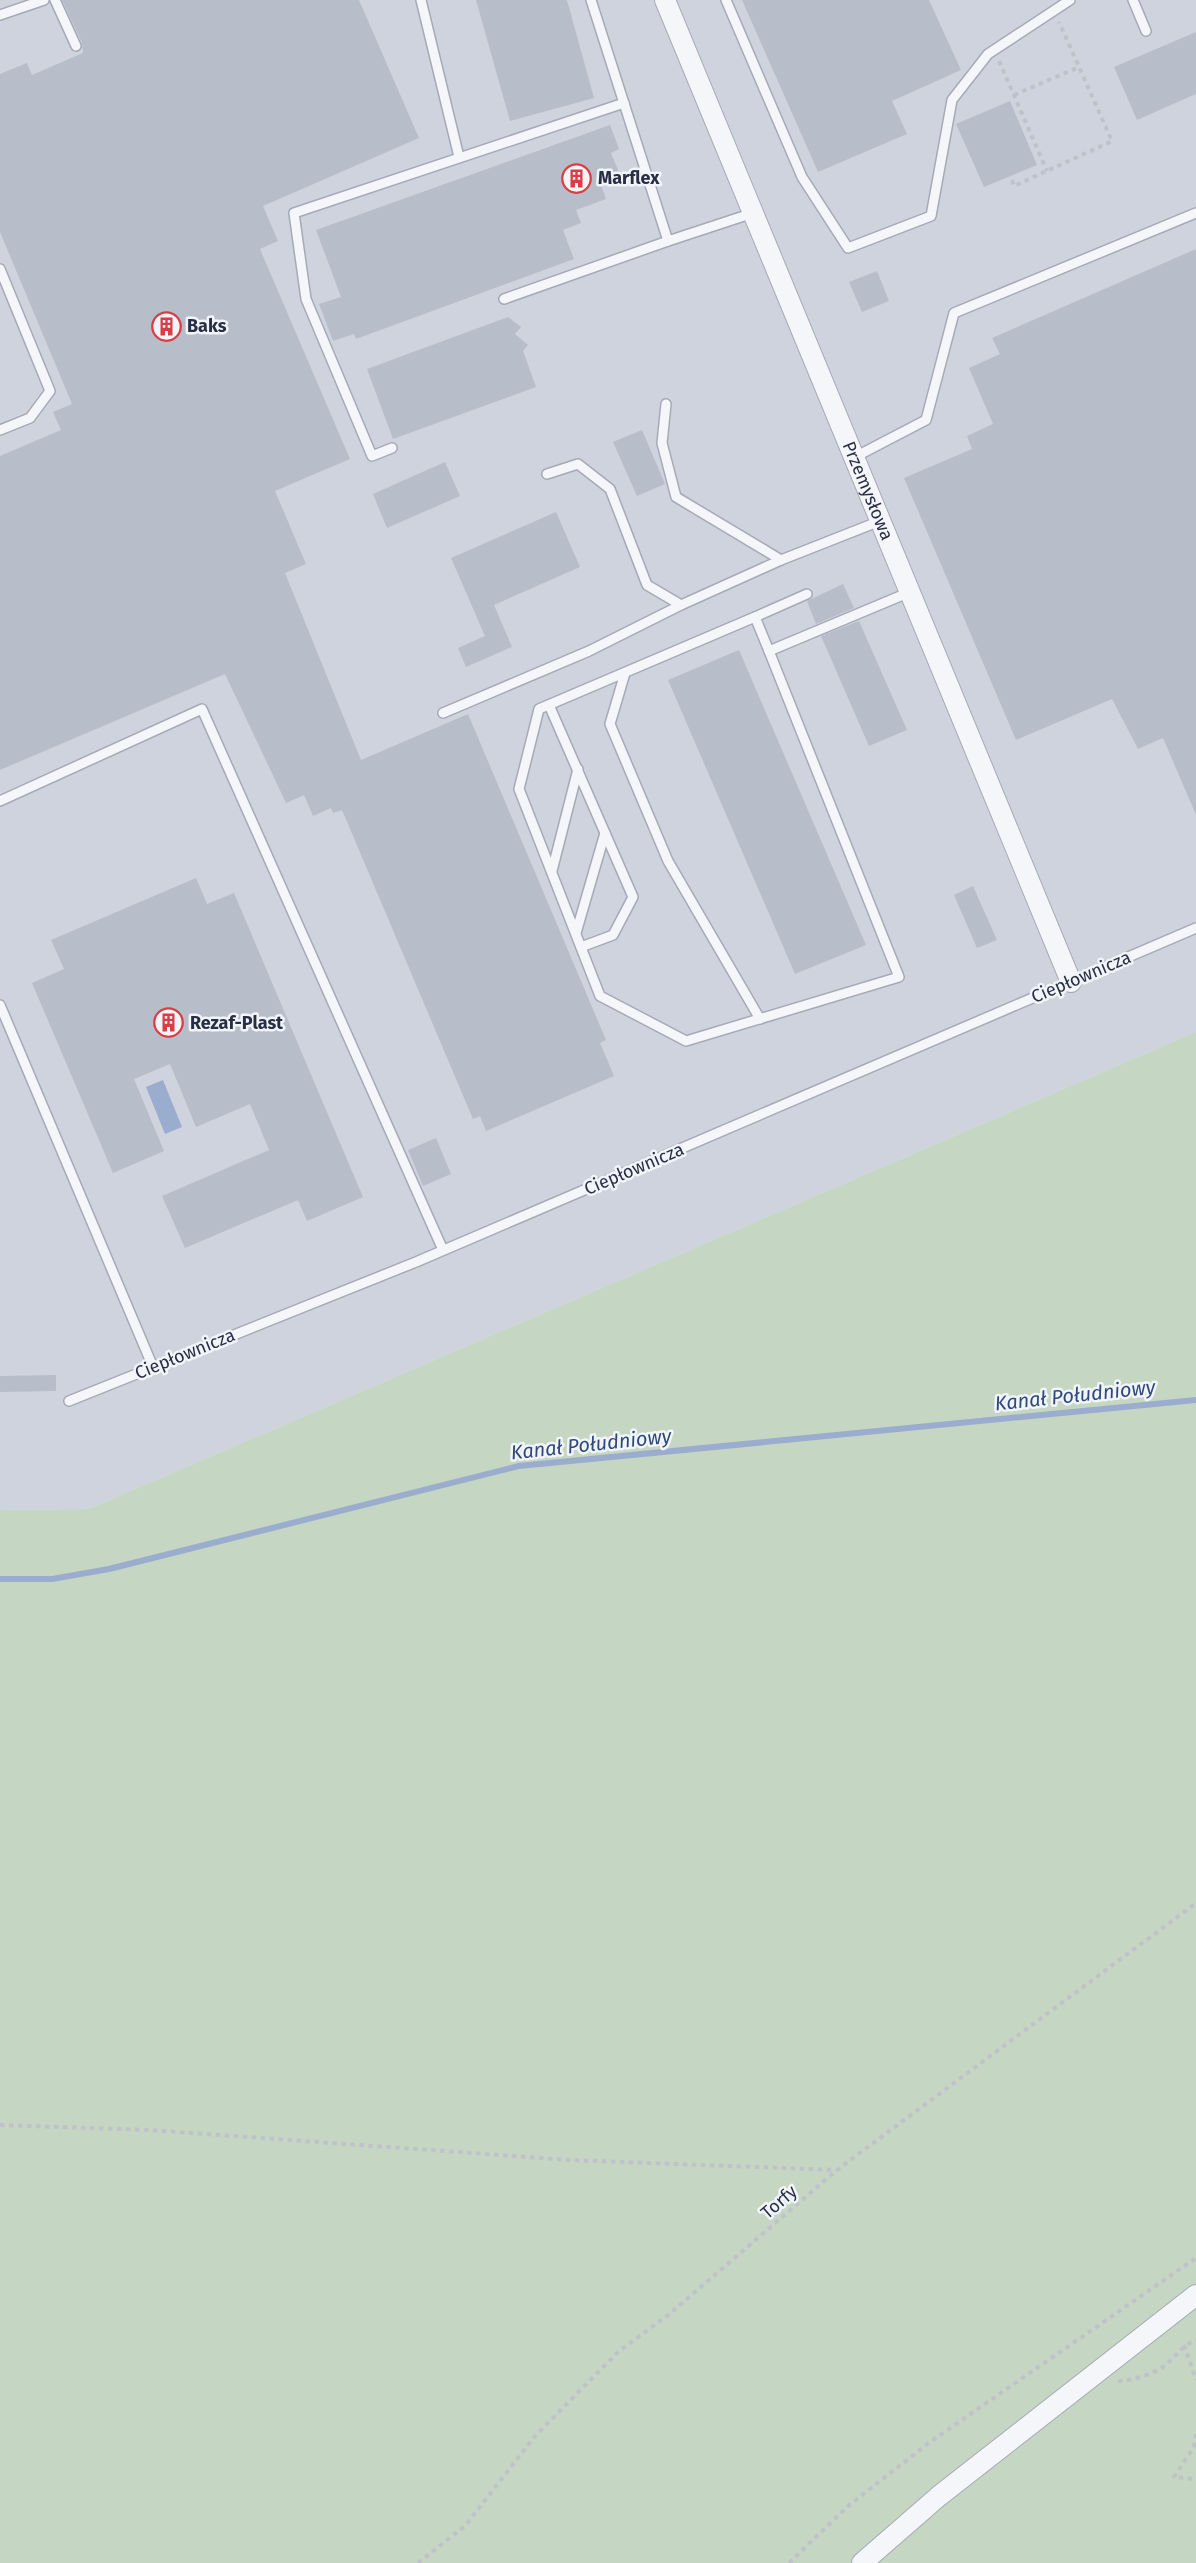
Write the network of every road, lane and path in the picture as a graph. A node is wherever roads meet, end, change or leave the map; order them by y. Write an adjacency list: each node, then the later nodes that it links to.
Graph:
1 (44, 0): 10 (lane)
2 (55, 0): 12 (lane)
3 (421, 0): 17 (lane)
4 (591, 0): 16 (lane)
5 (665, 0): 20 (street, Przemysłowa)
6 (726, 0): 13 (lane)
7 (1070, 0): 9 (lane)
8 (1133, 0): 11 (lane)
9 (1054, 10): 13 (lane); 14 (path)
10 (0, 15)
11 (1146, 31)
12 (76, 46)
13 (994, 49): 15 (path)
14 (1079, 67): 15 (path); 18 (path)
15 (1014, 95): 18 (path)
16 (624, 103): 17 (lane); 22 (lane)
17 (459, 158): 27 (lane)
18 (1047, 171): 19 (path)
19 (1012, 180)
20 (753, 213): 22 (lane); 28 (street, Przemysłowa)
21 (1196, 213): 28 (lane)
22 (668, 241): 24 (lane)
23 (0, 269): 26 (lane)
24 (504, 299)
25 (666, 404): 31 (lane)
26 (0, 430)
27 (392, 448)
28 (853, 458): 30 (street, Przemysłowa)
29 (547, 474): 34 (lane)
30 (880, 521): 31 (lane); 32 (street, Przemysłowa)
31 (781, 560): 34 (lane)
32 (910, 592): 36 (lane); 47 (street, Przemysłowa)
33 (807, 594): 35 (lane)
34 (681, 605): 39 (lane)
35 (755, 616): 36 (lane); 37 (lane)
36 (769, 651): 49 (lane)
37 (625, 673): 38 (lane); 49 (lane)
38 (549, 705): 40 (lane); 43 (lane)
39 (443, 713)
40 (578, 769): 42 (lane); 43 (lane)
41 (0, 801): 50 (lane)
42 (605, 833): 45 (lane); 46 (lane)
43 (552, 872): 45 (lane)
44 (1196, 928): 47 (lane, Ciepłownicza)
45 (576, 933): 46 (lane)
46 (581, 947): 49 (lane)
47 (1071, 981): 50 (lane, Ciepłownicza)
48 (0, 1005): 51 (lane)
49 (760, 1018)
50 (443, 1250): 51 (lane, Ciepłownicza)
51 (153, 1367): 52 (lane, Ciepłownicza)
52 (69, 1401)
53 (1196, 1903): 55 (path, Torfy)
54 (0, 2125): 55 (path)
55 (837, 2170): 64 (path, Torfy)
56 (1196, 2258): 65 (path)
57 (1196, 2295): 61 (street)
58 (1196, 2340): 59 (path)
59 (1184, 2345): 60 (path); 61 (path)
60 (1196, 2379)
61 (1087, 2380): 66 (street)
62 (1196, 2434): 63 (path)
63 (1196, 2478)
64 (418, 2563)
65 (789, 2563)
66 (862, 2563)

